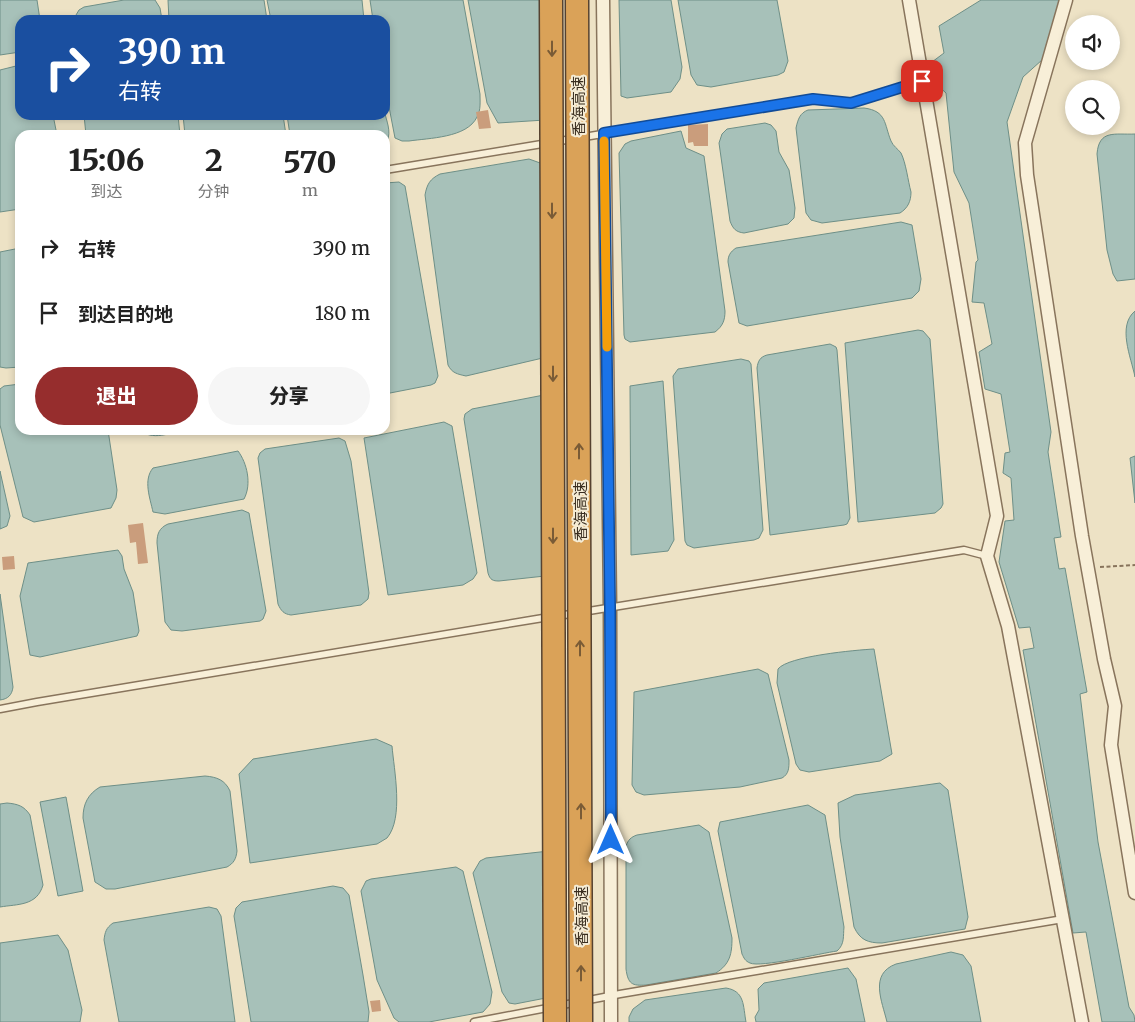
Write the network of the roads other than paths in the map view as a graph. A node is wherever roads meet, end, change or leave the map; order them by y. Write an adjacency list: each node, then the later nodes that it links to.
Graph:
1 (551, 0): 17 (highway, 香海高速, one-way to 17, bridge)
2 (577, 0): 18 (highway, 香海高速, one-way to 2, bridge)
3 (603, 0): 7 (street)
4 (909, 0): 6 (street)
5 (1066, 0): 12 (street)
6 (922, 81): 7 (lane); 9 (street)
7 (604, 133): 8 (lane); 10 (street)
8 (390, 169)
9 (987, 556): 10 (lane); 14 (street)
10 (610, 607): 11 (lane); 15 (street)
11 (0, 709)
12 (1131, 845): 13 (street)
13 (1135, 893)
14 (1064, 919): 15 (lane); 20 (street)
15 (611, 995): 16 (lane); 19 (street)
16 (474, 1022)
17 (555, 1022)
18 (581, 1022)
19 (611, 1022)
20 (1082, 1022)

